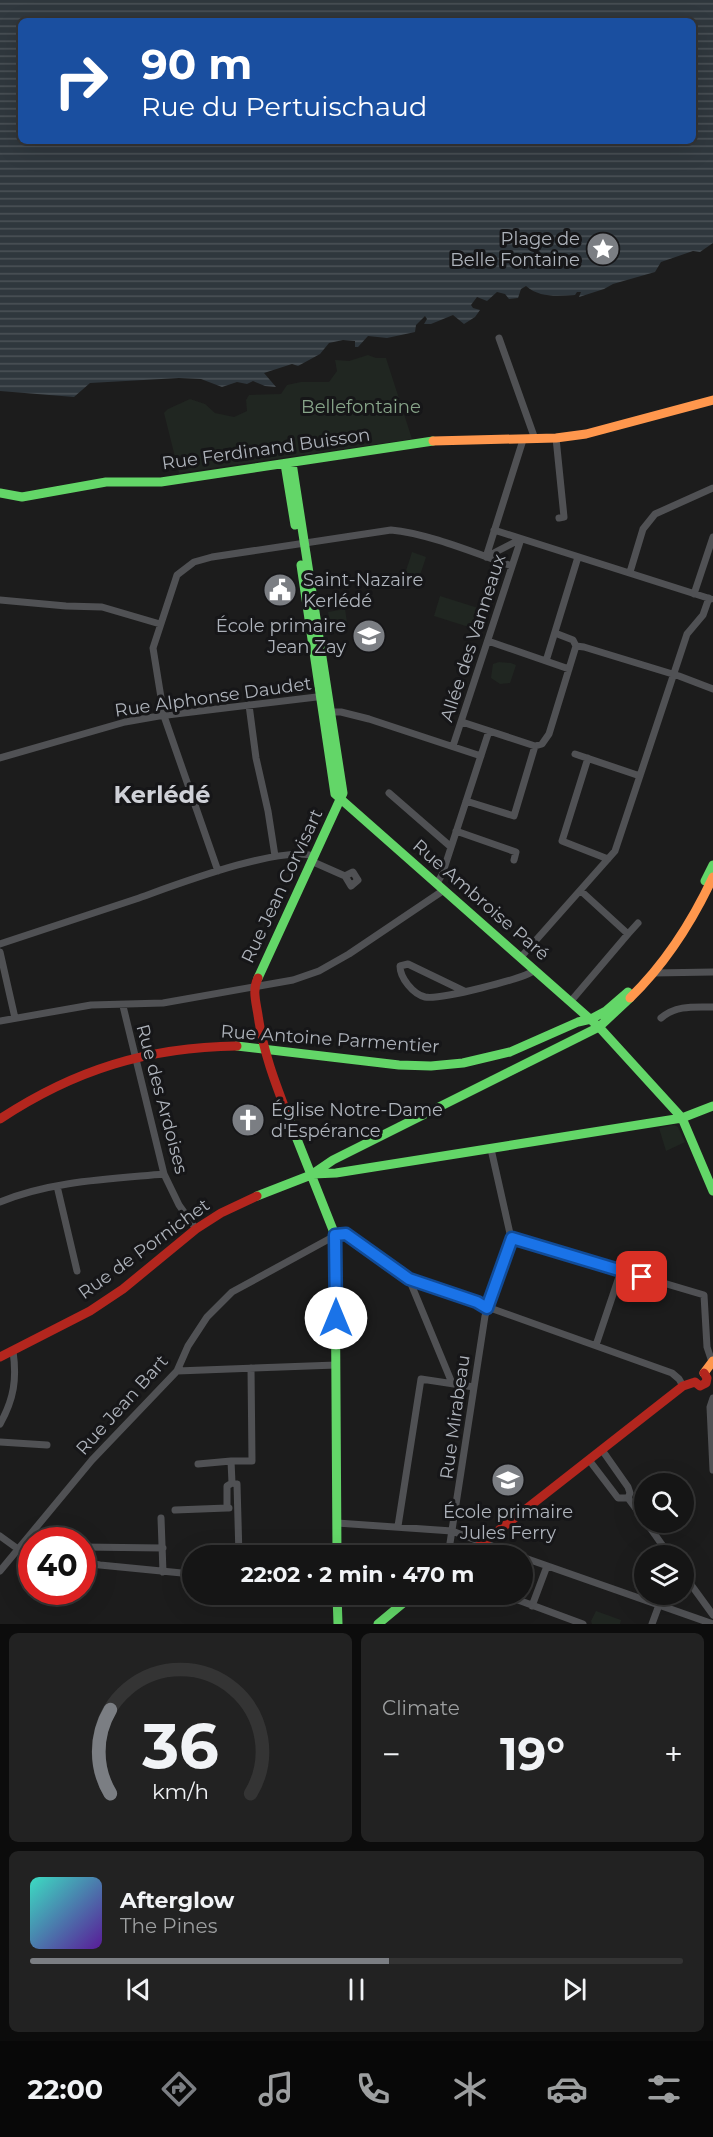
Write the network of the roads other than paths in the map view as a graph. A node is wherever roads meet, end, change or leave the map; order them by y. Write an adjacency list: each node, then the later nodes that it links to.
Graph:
1 (499, 338): 4 (street)
2 (713, 400): 3 (street, Rue Ferdinand Buisson)
3 (556, 438): 4 (street, Rue Ferdinand Buisson); 9 (street)
4 (535, 439): 5 (street, Rue Ferdinand Buisson)
5 (523, 440): 6 (street, Rue Ferdinand Buisson); 10 (street)
6 (289, 463): 8 (street, Rue Ferdinand Buisson); 13 (street)
7 (713, 488): 17 (street)
8 (0, 493)
9 (559, 518)
10 (494, 530): 11 (street); 14 (street)
11 (521, 538): 14 (street); 15 (street); 16 (street, Allée des Vanneaux)
12 (713, 538): 18 (street)
13 (301, 544): 14 (street); 21 (street); 29 (street)
14 (486, 557): 16 (street)
15 (578, 557): 17 (street); 22 (street)
16 (512, 566): 23 (street, Allée des Vanneaux)
17 (630, 572): 18 (street)
18 (694, 594): 19 (street)
19 (711, 599): 27 (street)
20 (0, 600): 21 (street)
21 (160, 624): 32 (street)
22 (555, 633): 24 (street); 25 (street)
23 (488, 641): 25 (street); 33 (street, Allée des Vanneaux)
24 (576, 646): 26 (street); 27 (street)
25 (546, 661): 26 (street)
26 (569, 669): 36 (street)
27 (673, 675): 28 (street); 41 (street)
28 (713, 690)
29 (324, 696): 30 (street, Rue Alphonse Daudet); 31 (street)
30 (249, 705): 32 (street, Rue Alphonse Daudet); 47 (street)
31 (327, 712): 35 (street); 43 (street)
32 (164, 716): 39 (street, Rue Alphonse Daudet); 52 (street)
33 (462, 722): 34 (street); 35 (street, Allée des Vanneaux)
34 (489, 730): 36 (street); 38 (street)
35 (453, 746): 38 (street)
36 (535, 746): 44 (street)
37 (575, 754): 40 (street)
38 (481, 756): 44 (street)
39 (0, 758)
40 (588, 758): 41 (street); 48 (street)
41 (640, 776): 48 (street)
42 (388, 794): 46 (street)
43 (339, 799): 49 (street, Rue Jean Corvisart); 55 (street, Rue Ambroise Paré)
44 (466, 801): 45 (street)
45 (456, 831): 46 (street); 50 (street)
46 (451, 847): 55 (street)
47 (275, 856): 49 (street); 52 (street)
48 (608, 858): 56 (street)
49 (312, 859): 53 (street); 65 (street, Rue Jean Corvisart)
50 (514, 860)
51 (713, 865): 72 (street, Rue Antoine Parmentier)
52 (218, 872): 59 (street)
53 (345, 876)
54 (713, 876): 64 (street, Rue de Pornichet)
55 (440, 886): 61 (street, Rue Ambroise Paré); 65 (street)
56 (581, 891): 58 (street); 61 (street)
57 (638, 922): 58 (street)
58 (628, 934): 67 (street)
59 (0, 944)
60 (0, 952): 70 (street)
61 (521, 957): 62 (street, Rue Ambroise Paré)
62 (535, 970): 66 (street); 67 (street, Rue Ambroise Paré)
63 (713, 972): 64 (street)
64 (653, 973): 74 (street, Rue de Pornichet)
65 (254, 987): 68 (street); 75 (street)
66 (464, 991): 66 (street)
67 (572, 1001): 72 (street, Rue Ambroise Paré)
68 (123, 1006): 70 (street); 76 (street, Rue des Ardoises)
69 (713, 1007): 71 (street)
70 (15, 1018): 73 (street)
71 (661, 1018)
72 (591, 1019): 74 (street, Rue Ambroise Paré); 75 (street, Rue Antoine Parmentier)
73 (0, 1021)
74 (599, 1027): 78 (street, Rue Ambroise Paré); 82 (street, Rue de Pornichet)
75 (264, 1049): 76 (street, Rue Antoine Parmentier); 82 (street)
76 (134, 1058): 79 (street, Rue Antoine Parmentier); 81 (street, Rue des Ardoises)
77 (713, 1106): 78 (street)
78 (682, 1118): 80 (street); 84 (street, Rue Ambroise Paré)
79 (0, 1119)
80 (491, 1149): 82 (street); 88 (street)
81 (164, 1174): 83 (street); 86 (street, Rue des Ardoises)
82 (311, 1174): 86 (street, Rue de Pornichet); 87 (street)
83 (57, 1186): 85 (street); 89 (street)
84 (713, 1191)
85 (0, 1202)
86 (196, 1229): 94 (street, Rue de Pornichet)
87 (335, 1235): 91 (street); 97 (street); 99 (street, Rue Jean Bart)
88 (512, 1238): 90 (street); 92 (street, Rue Mirabeau)
89 (77, 1271)
90 (621, 1271): 93 (street); 96 (street)
91 (409, 1279): 92 (street); 100 (street)
92 (487, 1308): 93 (street); 103 (street, Rue Mirabeau)
93 (596, 1345): 102 (street)
94 (13, 1351): 95 (street, Rue de Pornichet); 106 (street)
95 (0, 1358)
96 (713, 1361): 101 (street)
97 (336, 1365): 98 (street); 121 (street)
98 (251, 1368): 99 (street); 111 (street)
99 (177, 1371): 123 (street, Rue Jean Bart)
100 (452, 1383): 103 (street); 122 (street)
101 (700, 1384): 102 (street); 104 (street)
102 (683, 1386): 109 (street)
103 (474, 1387): 124 (street, Rue Mirabeau)
104 (713, 1392)
105 (713, 1398): 113 (street)
106 (0, 1424)
107 (0, 1442): 108 (street)
108 (47, 1445)
109 (602, 1450): 110 (street); 115 (street)
110 (589, 1460): 115 (street); 126 (street)
111 (231, 1461): 112 (street); 114 (street)
112 (198, 1464)
113 (713, 1470)
114 (232, 1483): 117 (street); 118 (street)
115 (628, 1498): 116 (street)
116 (634, 1506)
117 (227, 1508): 118 (street); 119 (street)
118 (237, 1509): 127 (street)
119 (175, 1510)
120 (161, 1518): 133 (street)
121 (337, 1523): 122 (street); 128 (street)
122 (398, 1526): 124 (street)
123 (36, 1527)
124 (452, 1531): 126 (street); 129 (street, Rue Mirabeau)
125 (0, 1536): 134 (street)
126 (483, 1542): 130 (street); 131 (street)
127 (239, 1545)
128 (337, 1545)
129 (450, 1545)
130 (479, 1545)
131 (491, 1545)
132 (96, 1547): 133 (street)
133 (162, 1548): 139 (street)
134 (18, 1549): 138 (street, Rue Jean Bart)
135 (533, 1561): 137 (street)
136 (96, 1564): 139 (street)
137 (547, 1566): 142 (street); 146 (street)
138 (0, 1570)
139 (163, 1572): 140 (street)
140 (182, 1573)
141 (694, 1589): 147 (street)
142 (634, 1596)
143 (338, 1605): 148 (street)
144 (401, 1605): 149 (street)
145 (659, 1605): 151 (street); 152 (street)
146 (532, 1606): 150 (street)
147 (713, 1615)
148 (338, 1624)
149 (378, 1624)
150 (583, 1624)
151 (652, 1624)
152 (713, 1624)

